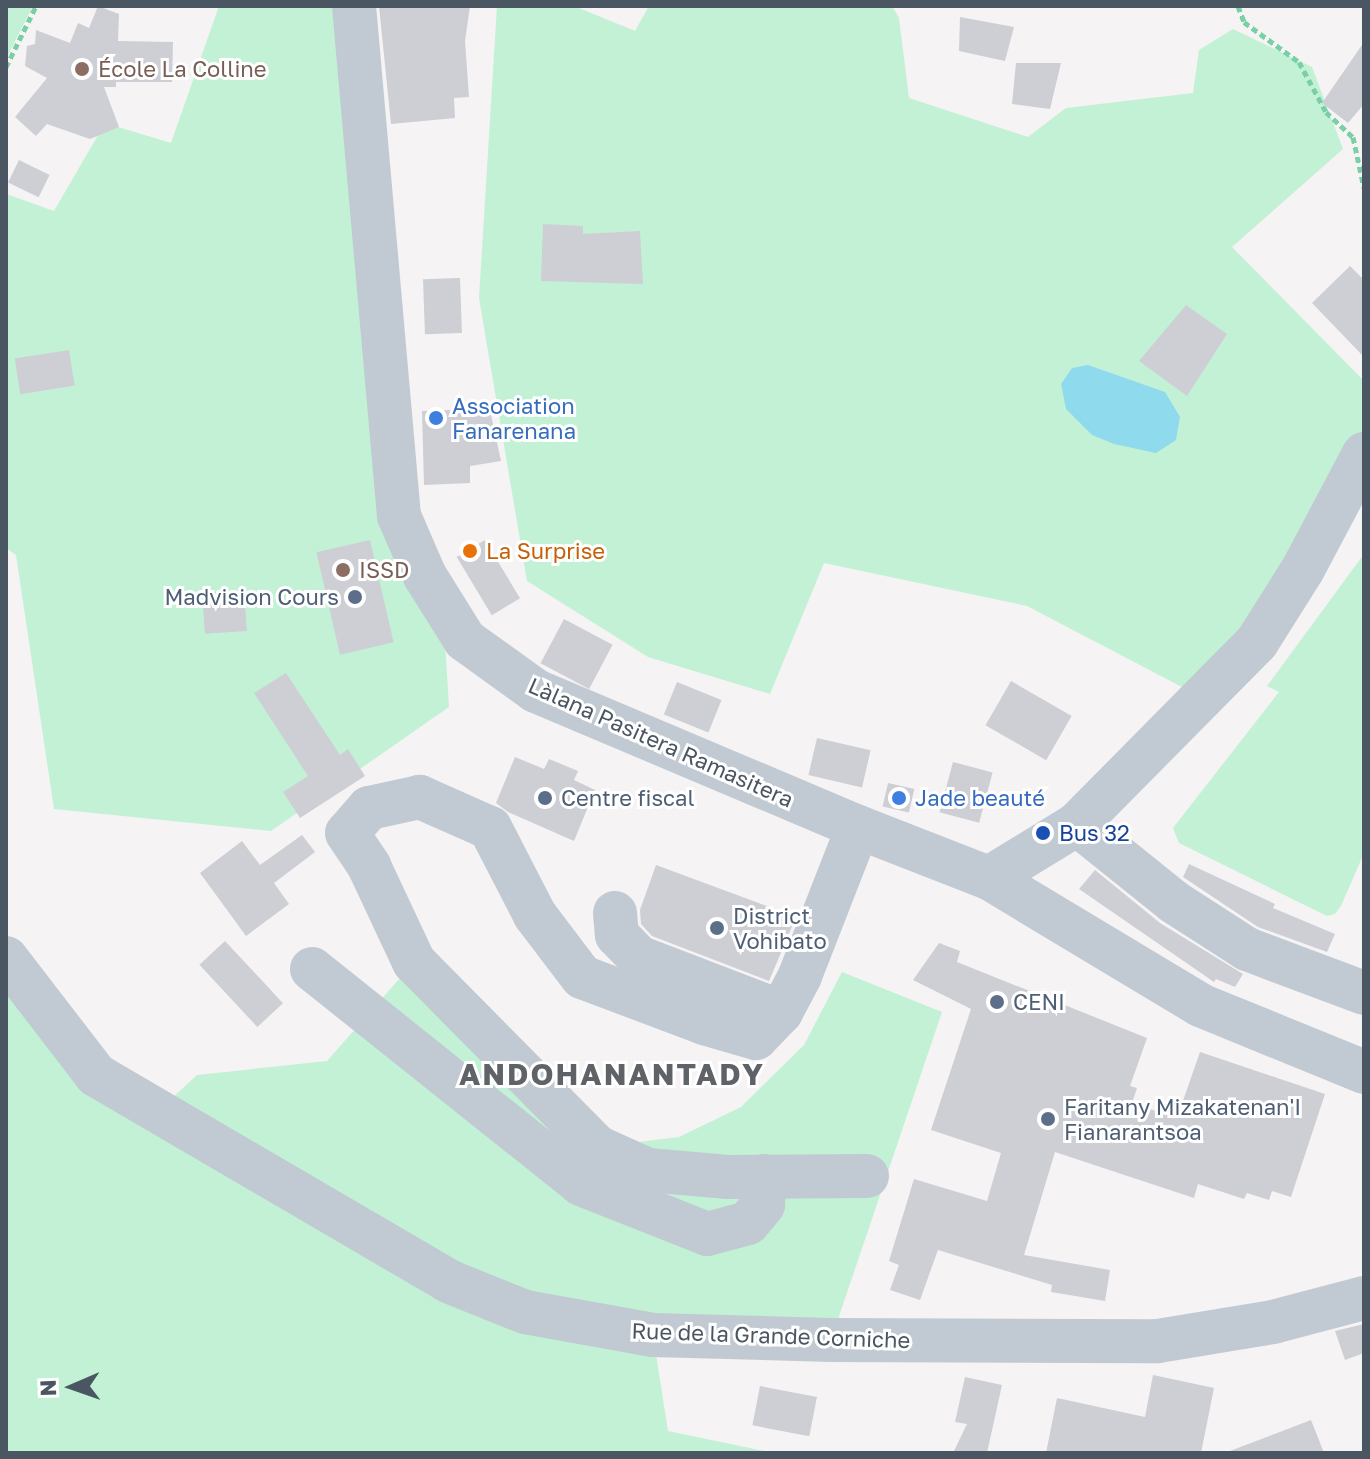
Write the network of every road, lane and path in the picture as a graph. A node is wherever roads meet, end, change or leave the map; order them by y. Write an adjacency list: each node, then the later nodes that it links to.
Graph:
1 (36, 6): 4 (path)
2 (354, 6): 8 (street, Làlana Pasitera Ramasitera)
3 (1238, 6): 5 (path)
4 (6, 67)
5 (1364, 188)
6 (1364, 454): 7 (street)
7 (1077, 824): 9 (street); 13 (street)
8 (858, 827): 9 (street, Làlana Pasitera Ramasitera); 14 (street)
9 (989, 878): 15 (street, Làlana Pasitera Ramasitera)
10 (615, 913): 14 (street)
11 (6, 958): 18 (street, Rue de la Grande Corniche)
12 (312, 969): 16 (street)
13 (1364, 993)
14 (781, 1012): 16 (street)
15 (1364, 1072)
16 (764, 1176): 17 (street)
17 (867, 1176)
18 (1364, 1298)

